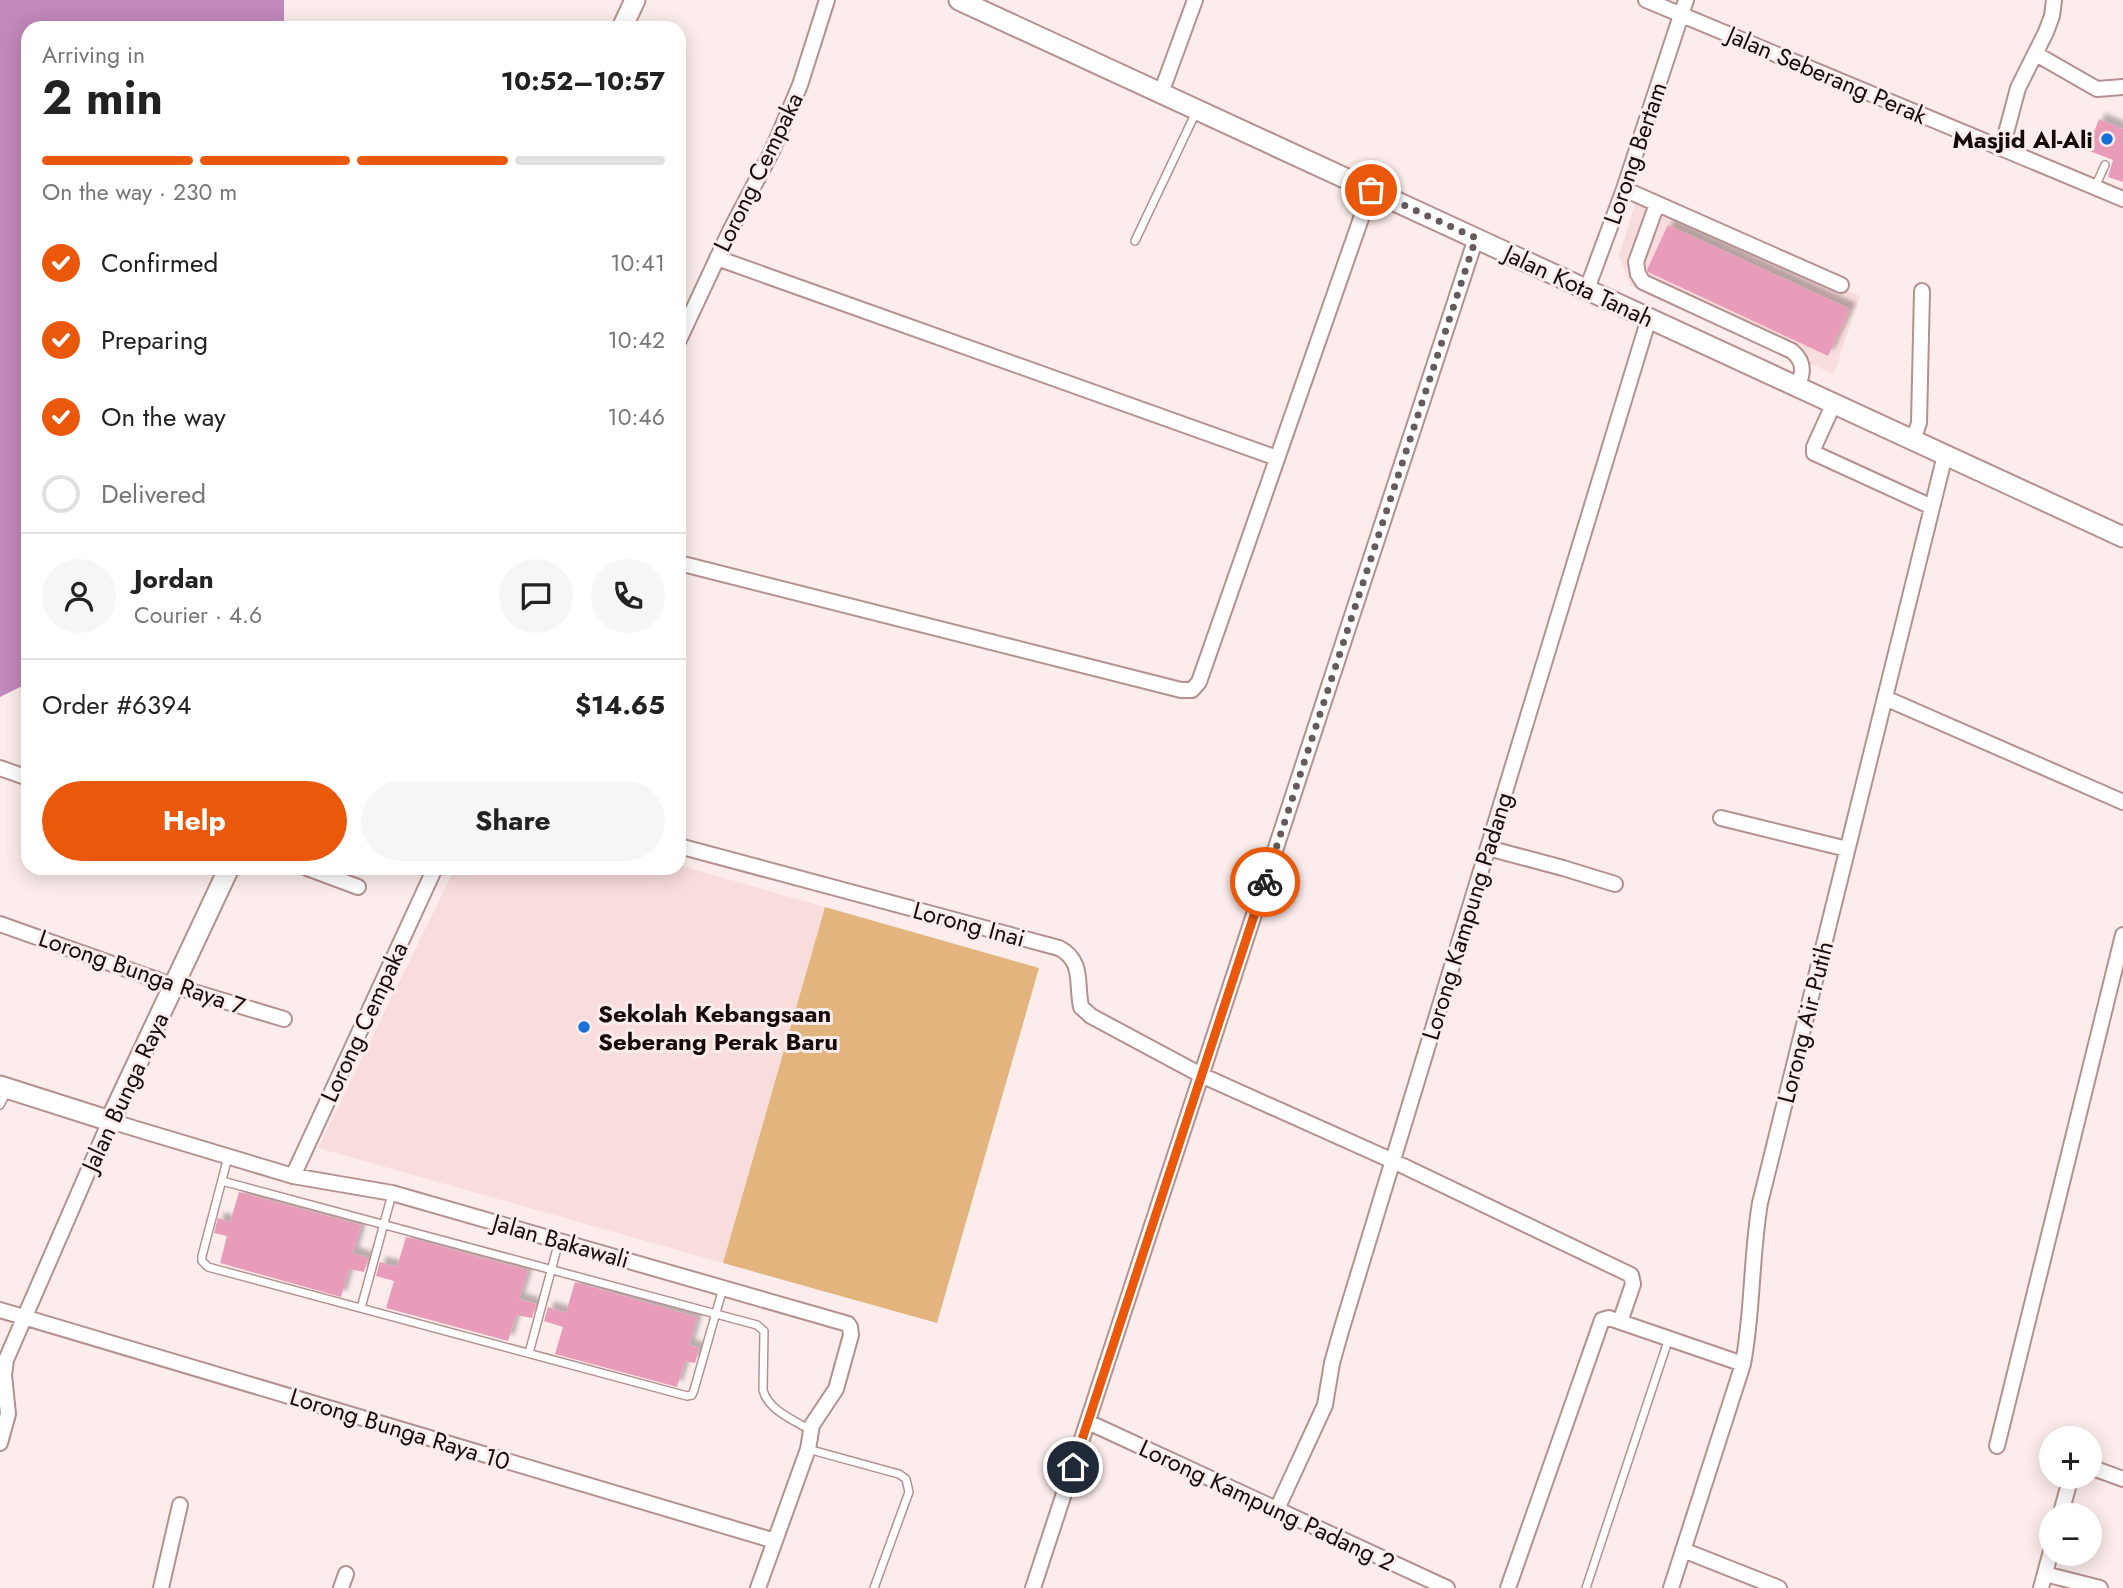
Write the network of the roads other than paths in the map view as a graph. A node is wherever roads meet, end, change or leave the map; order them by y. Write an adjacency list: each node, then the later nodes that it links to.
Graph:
1 (635, 0): 9 (street)
2 (827, 0): 23 (street, Lorong Cempaka)
3 (959, 0): 12 (street, Jalan Kota Tanah)
4 (1195, 0): 12 (street)
5 (1646, 0): 8 (street, Jalan Seberang Perak)
6 (1686, 0): 8 (street, Lorong Bertam)
7 (2054, 0): 10 (street)
8 (1681, 15): 14 (street, Jalan Seberang Perak); 17 (street, Lorong Bertam)
9 (625, 21)
10 (2036, 54): 11 (street); 14 (street)
11 (2123, 87)
12 (1161, 93): 13 (street, Jalan Kota Tanah)
13 (1197, 110): 18 (street, Jalan Kota Tanah); 22 (lane)
14 (2002, 148): 16 (street, Jalan Seberang Perak)
15 (2105, 165): 16 (lane)
16 (2095, 187): 19 (street, Jalan Seberang Perak)
17 (1624, 189): 20 (street); 25 (street, Lorong Bertam)
18 (1371, 190): 21 (street, Jalan Kota Tanah); 33 (street)
19 (2123, 199)
20 (1657, 204): 24 (street); 29 (street)
21 (1476, 238): 25 (street, Jalan Kota Tanah); 54 (street)
22 (1135, 241)
23 (717, 258): 28 (street, Lorong Cempaka); 33 (street)
24 (1841, 285)
25 (1587, 289): 27 (street, Jalan Kota Tanah)
26 (1922, 291): 31 (street)
27 (1649, 318): 29 (street, Jalan Kota Tanah); 43 (street, Lorong Kampung Padang)
28 (686, 325)
29 (1797, 386): 30 (street, Jalan Kota Tanah)
30 (1834, 403): 31 (street, Jalan Kota Tanah); 34 (street)
31 (1913, 440): 32 (street, Jalan Kota Tanah)
32 (1945, 455): 34 (street, Lorong Air Putih); 35 (street, Jalan Kota Tanah)
33 (1277, 458): 36 (street)
34 (1932, 507): 37 (street, Lorong Air Putih)
35 (2123, 537)
36 (686, 565)
37 (1885, 698): 40 (street); 44 (street, Lorong Air Putih)
38 (0, 768): 39 (street)
39 (21, 776)
40 (2123, 802)
41 (1721, 818): 44 (street)
42 (686, 848): 54 (street, Lorong Inai)
43 (1488, 848): 48 (street); 58 (street, Lorong Kampung Padang)
44 (1847, 849): 73 (street, Lorong Air Putih)
45 (226, 875): 52 (street, Jalan Bunga Raya)
46 (326, 875): 49 (street)
47 (432, 875): 59 (street, Lorong Cempaka)
48 (1615, 884)
49 (358, 887)
50 (0, 924): 52 (street, Lorong Bunga Raya 7)
51 (2123, 935): 77 (street)
52 (174, 986): 53 (street, Lorong Bunga Raya 7); 56 (street, Jalan Bunga Raya)
53 (284, 1019)
54 (1201, 1075): 58 (street, Lorong Inai); 74 (street)
55 (3, 1093): 56 (street, Jalan Bakawali)
56 (110, 1121): 57 (street, Jalan Bakawali); 69 (street, Jalan Bunga Raya)
57 (228, 1157): 59 (street, Jalan Bakawali); 60 (lane)
58 (1392, 1161): 70 (street, Lorong Inai); 82 (street, Lorong Kampung Padang)
59 (293, 1176): 61 (street, Jalan Bakawali)
60 (222, 1181): 62 (lane); 66 (lane)
61 (392, 1193): 62 (lane); 63 (street, Jalan Bakawali)
62 (384, 1224): 64 (lane); 66 (lane)
63 (559, 1241): 64 (lane); 65 (street, Jalan Bakawali)
64 (551, 1269): 68 (lane); 72 (lane)
65 (723, 1287): 68 (lane); 75 (street, Jalan Bakawali)
66 (361, 1308): 72 (lane)
67 (0, 1310): 69 (street, Lorong Bunga Raya 10)
68 (716, 1314): 72 (lane); 75 (lane)
69 (24, 1317): 76 (street, Jalan Bunga Raya); 83 (street, Lorong Bunga Raya 10)
70 (1620, 1322): 71 (street); 92 (street)
71 (1669, 1338): 73 (street); 93 (lane)
72 (530, 1353)
73 (1743, 1364): 84 (street, Lorong Air Putih)
74 (1088, 1422): 82 (street, Lorong Kampung Padang 2); 86 (street)
75 (810, 1430): 78 (street, Jalan Bakawali)
76 (0, 1443)
77 (1997, 1446)
78 (808, 1449): 83 (street, Jalan Bakawali); 89 (lane)
79 (2102, 1471): 80 (street)
80 (2123, 1479)
81 (180, 1505): 87 (street)
82 (1277, 1510): 91 (street, Lorong Kampung Padang 2)
83 (775, 1541): 88 (street, Jalan Bakawali)
84 (1683, 1550): 94 (street, Lorong Air Putih); 95 (street)
85 (2043, 1581): 96 (street)
86 (1034, 1585): 90 (street)
87 (161, 1588)
88 (758, 1588)
89 (874, 1588)
90 (1050, 1588)
91 (1447, 1588)
92 (1508, 1588)
93 (1586, 1588)
94 (1671, 1588)
95 (1779, 1588)
96 (2100, 1588)

